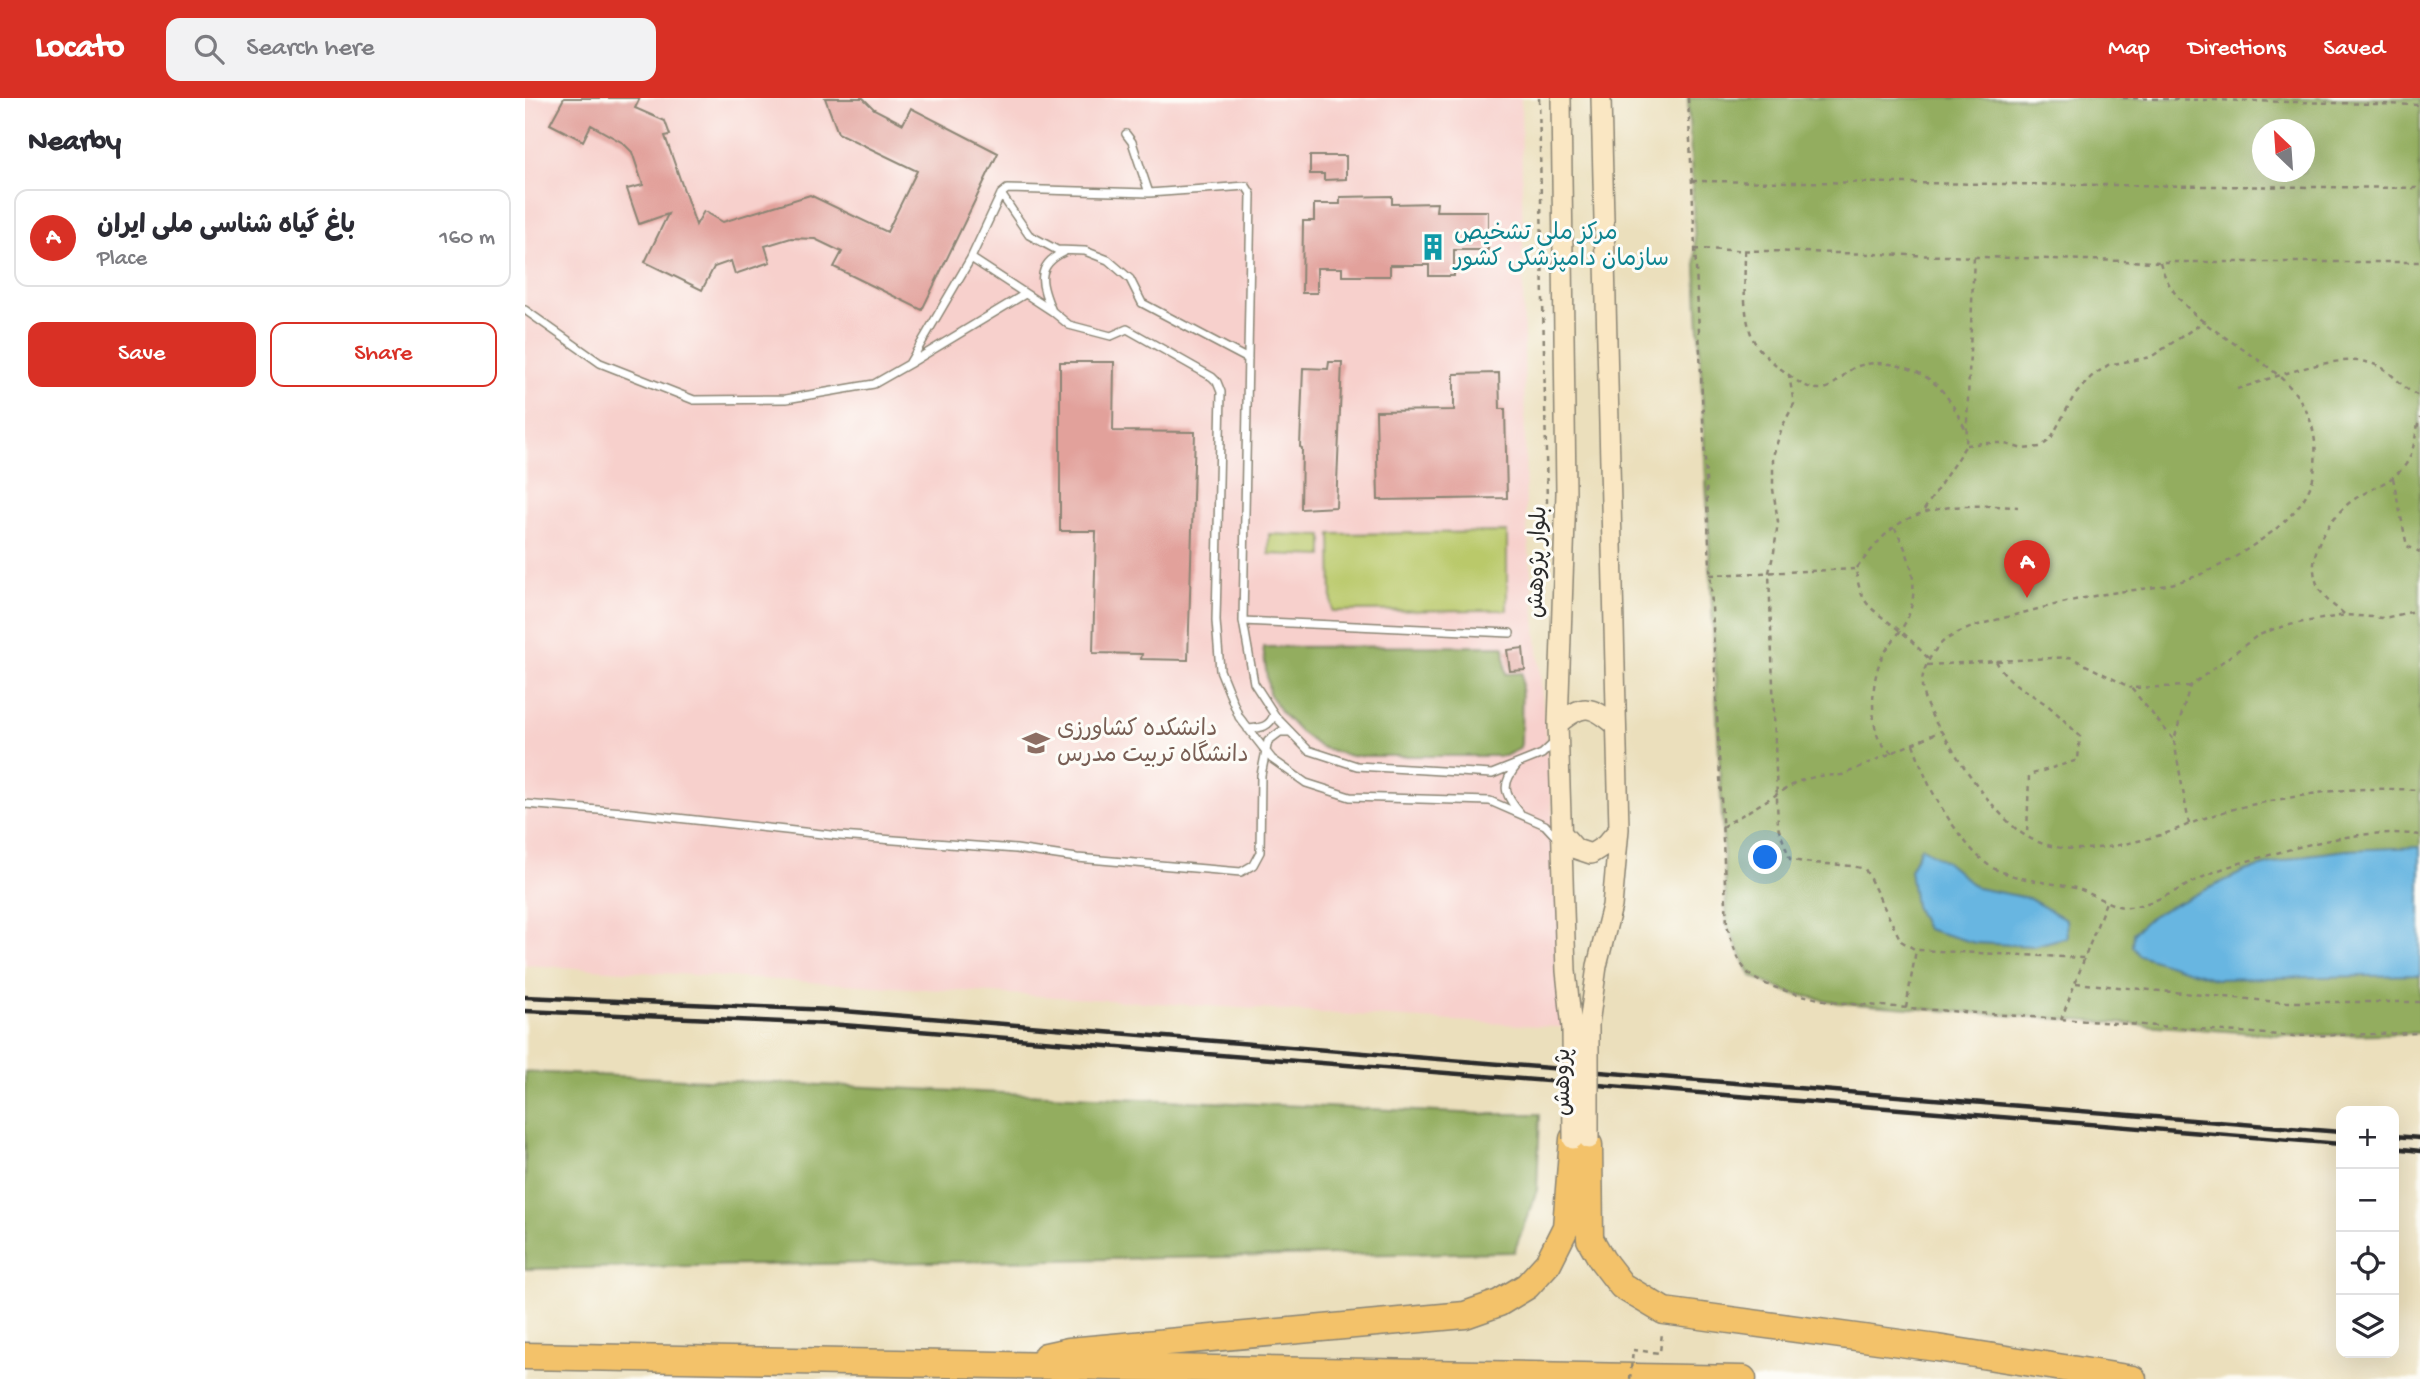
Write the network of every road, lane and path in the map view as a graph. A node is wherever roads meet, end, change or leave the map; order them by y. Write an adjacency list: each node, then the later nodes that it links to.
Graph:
1 (1539, 98): 33 (path)
2 (1562, 98): 54 (street, بلوار پژوهش)
3 (1601, 98): 52 (street)
4 (1688, 98): 8 (path)
5 (2123, 98): 6 (path)
6 (2420, 105)
7 (1126, 134): 10 (lane)
8 (1691, 181): 9 (path); 12 (path)
9 (2420, 188)
10 (1149, 193): 11 (lane); 23 (lane)
11 (1002, 194): 14 (lane); 16 (lane)
12 (1694, 249): 13 (path); 40 (path)
13 (1745, 250): 15 (path); 25 (path)
14 (1065, 251): 21 (lane); 23 (lane)
15 (1974, 256): 17 (path); 30 (path)
16 (971, 258): 19 (lane); 24 (lane)
17 (2160, 262): 18 (path); 22 (path)
18 (2420, 262)
19 (1025, 294): 21 (lane); 24 (lane)
20 (525, 310): 24 (lane)
21 (1052, 311): 53 (lane)
22 (2205, 321): 26 (path); 31 (path)
23 (1248, 359): 43 (lane)
24 (909, 364)
25 (1789, 375): 30 (path); 39 (path)
26 (2281, 377): 27 (path); 28 (path); 46 (path)
27 (2237, 389)
28 (2420, 396)
29 (2420, 418): 32 (path)
30 (1967, 432): 31 (path)
31 (1966, 445): 35 (path)
32 (2393, 477): 37 (path); 42 (path)
33 (1547, 504)
34 (2018, 507): 35 (path)
35 (1923, 511): 36 (path)
36 (1895, 528): 38 (path); 44 (path)
37 (2420, 552)
38 (1856, 569): 39 (path); 44 (path)
39 (1769, 572): 40 (path); 63 (path)
40 (1710, 575): 67 (path)
41 (2420, 610): 42 (path)
42 (2346, 615): 49 (path)
43 (1243, 621): 45 (lane); 51 (lane)
44 (1901, 631): 46 (path); 60 (path)
45 (1510, 633)
46 (1929, 659): 48 (path)
47 (1996, 661): 48 (path); 50 (path); 70 (path)
48 (1927, 665): 56 (path)
49 (2190, 686): 50 (path); 57 (path)
50 (2131, 688): 57 (path)
51 (1274, 714): 53 (lane); 55 (lane)
52 (1615, 725): 54 (street); 68 (street)
53 (1248, 729): 59 (lane)
54 (1558, 731): 61 (lane); 71 (street, بلوار پژوهش)
55 (1290, 732): 59 (lane); 61 (lane)
56 (1941, 732): 58 (path); 70 (path)
57 (2173, 740): 66 (path)
58 (1913, 744): 60 (path); 72 (path)
59 (1265, 751): 64 (lane); 65 (lane)
60 (1892, 753): 63 (path)
61 (1519, 763): 65 (lane)
62 (2420, 790): 66 (path)
63 (1777, 793): 67 (path); 73 (path)
64 (525, 804)
65 (1520, 814): 71 (lane)
66 (2189, 824): 70 (path)
67 (1722, 827): 77 (path)
68 (1619, 829): 71 (street); 79 (street)
69 (2420, 835): 72 (path)
70 (2027, 836)
71 (1561, 838): 79 (street, بلوار پژوهش)
72 (2106, 902): 74 (path)
73 (1916, 950): 74 (path); 77 (path)
74 (2085, 958): 75 (path)
75 (2076, 983): 76 (path); 78 (path)
76 (2420, 1002)
77 (1906, 1008): 78 (path)
78 (2061, 1021): 80 (path)
79 (1580, 1026): 81 (street, پژوهش, bridge)
80 (2420, 1033)
81 (1581, 1139): 84 (highway); 87 (highway)
82 (1660, 1353): 85 (path, bridge)
83 (525, 1356): 84 (highway)
84 (1003, 1367): 86 (highway)
85 (1630, 1379)
86 (1743, 1379)
87 (2133, 1379)

